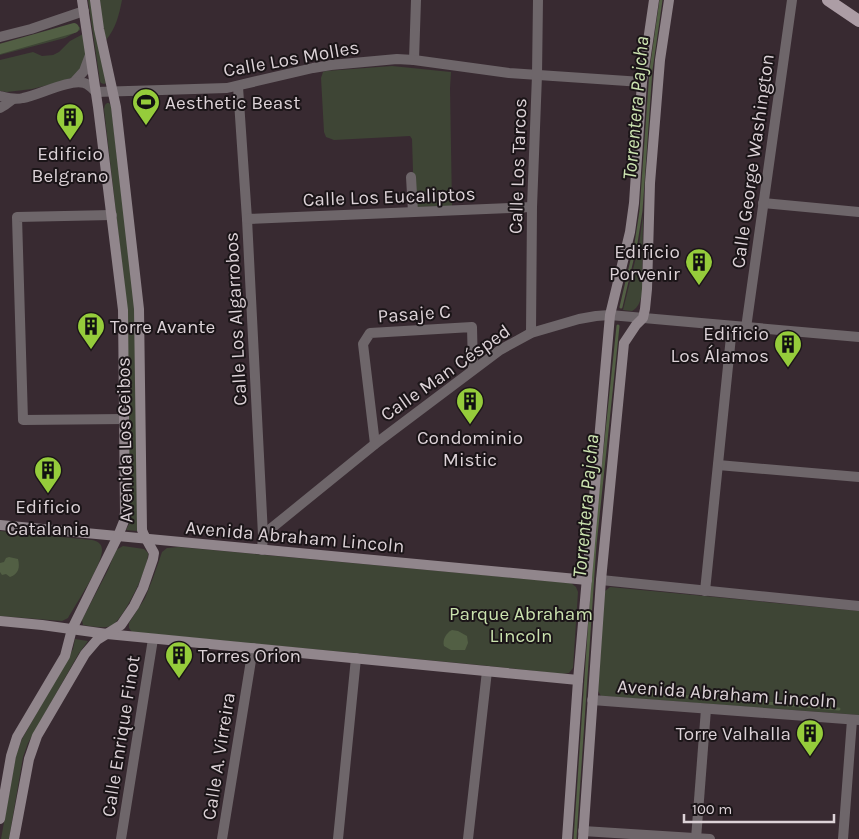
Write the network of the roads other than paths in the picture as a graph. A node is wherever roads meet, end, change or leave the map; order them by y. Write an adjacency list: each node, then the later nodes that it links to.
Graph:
1 (82, 0): 9 (street, Avenida Los Ceibos)
2 (95, 0): 19 (street, Avenida Los Ceibos)
3 (416, 0): 13 (street)
4 (538, 0): 14 (street, Calle Los Tarcos)
5 (654, 0): 16 (street)
6 (669, 0): 31 (street)
7 (792, 0): 24 (street, Calle George Washington)
8 (828, 0): 10 (main road)
9 (84, 11): 11 (street); 12 (street, Avenida Los Ceibos)
10 (859, 20)
11 (0, 37)
12 (90, 55): 15 (street); 18 (street, Avenida Los Ceibos)
13 (414, 60): 14 (street, Calle Los Molles); 17 (street, Calle Los Molles)
14 (537, 75): 16 (street, Calle Los Molles); 25 (street, Calle Los Tarcos)
15 (74, 82): 18 (street); 21 (street)
16 (642, 82): 30 (street)
17 (238, 87): 19 (street, Calle Los Molles); 29 (street, Calle Los Algarrobos)
18 (96, 92): 19 (street, Calle Los Molles); 28 (street, Avenida Los Ceibos)
19 (113, 92): 44 (street, Avenida Los Ceibos)
20 (0, 96): 21 (street)
21 (13, 99): 22 (street)
22 (0, 108)
23 (412, 177): 26 (street)
24 (763, 203): 27 (street); 33 (street, Calle George Washington)
25 (532, 208): 26 (street, Calle Los Eucaliptos); 34 (street, Calle Los Tarcos)
26 (413, 212): 29 (street, Calle Los Eucaliptos)
27 (859, 212)
28 (112, 215): 37 (street, Avenida Los Ceibos); 37 (street)
29 (247, 219): 42 (street, Calle Los Algarrobos)
30 (610, 315): 31 (street, Calle Man Césped); 34 (street, Calle Man Césped); 46 (street)
31 (643, 318): 32 (street, Calle Man Césped); 47 (street)
32 (732, 326): 33 (street, Calle Man Césped); 39 (street)
33 (746, 328): 35 (street, Calle Man Césped)
34 (531, 334): 36 (street, Calle Man Césped)
35 (859, 338)
36 (473, 369): 38 (street, Calle Man Césped); 38 (street, Pasaje C)
37 (124, 420): 43 (street, Avenida Los Ceibos)
38 (374, 444): 42 (street, Calle Man Césped)
39 (718, 466): 40 (street); 48 (street)
40 (859, 477)
41 (0, 525): 43 (street, Avenida Abraham Lincoln)
42 (263, 534): 45 (street, Calle Los Algarrobos)
43 (118, 536): 44 (street, Avenida Abraham Lincoln); 51 (street, Avenida Los Ceibos)
44 (147, 539): 45 (street, Avenida Abraham Lincoln); 52 (street, Avenida Los Ceibos)
45 (262, 550): 46 (street, Avenida Abraham Lincoln)
46 (587, 580): 57 (street)
47 (601, 580): 48 (street); 58 (street)
48 (705, 591): 49 (street)
49 (859, 606)
50 (0, 621): 51 (street)
51 (72, 630): 52 (street); 61 (street, Avenida Los Ceibos)
52 (107, 634): 53 (street); 64 (street, Avenida Los Ceibos)
53 (153, 639): 54 (street); 65 (street, Calle Enrique Finot)
54 (253, 648): 55 (street); 66 (street, Calle A. Virreira)
55 (356, 658): 56 (street); 67 (street)
56 (487, 671): 57 (street); 68 (street)
57 (578, 680): 69 (street)
58 (592, 700): 59 (street, Avenida Abraham Lincoln); 62 (street)
59 (706, 709): 60 (street, Avenida Abraham Lincoln); 63 (street)
60 (855, 720): 71 (street)
61 (0, 819)
62 (583, 835): 63 (street)
63 (696, 838): 70 (street)
64 (14, 839)
65 (121, 839)
66 (222, 839)
67 (338, 839)
68 (468, 839)
69 (567, 839)
70 (710, 839)
71 (843, 839)

